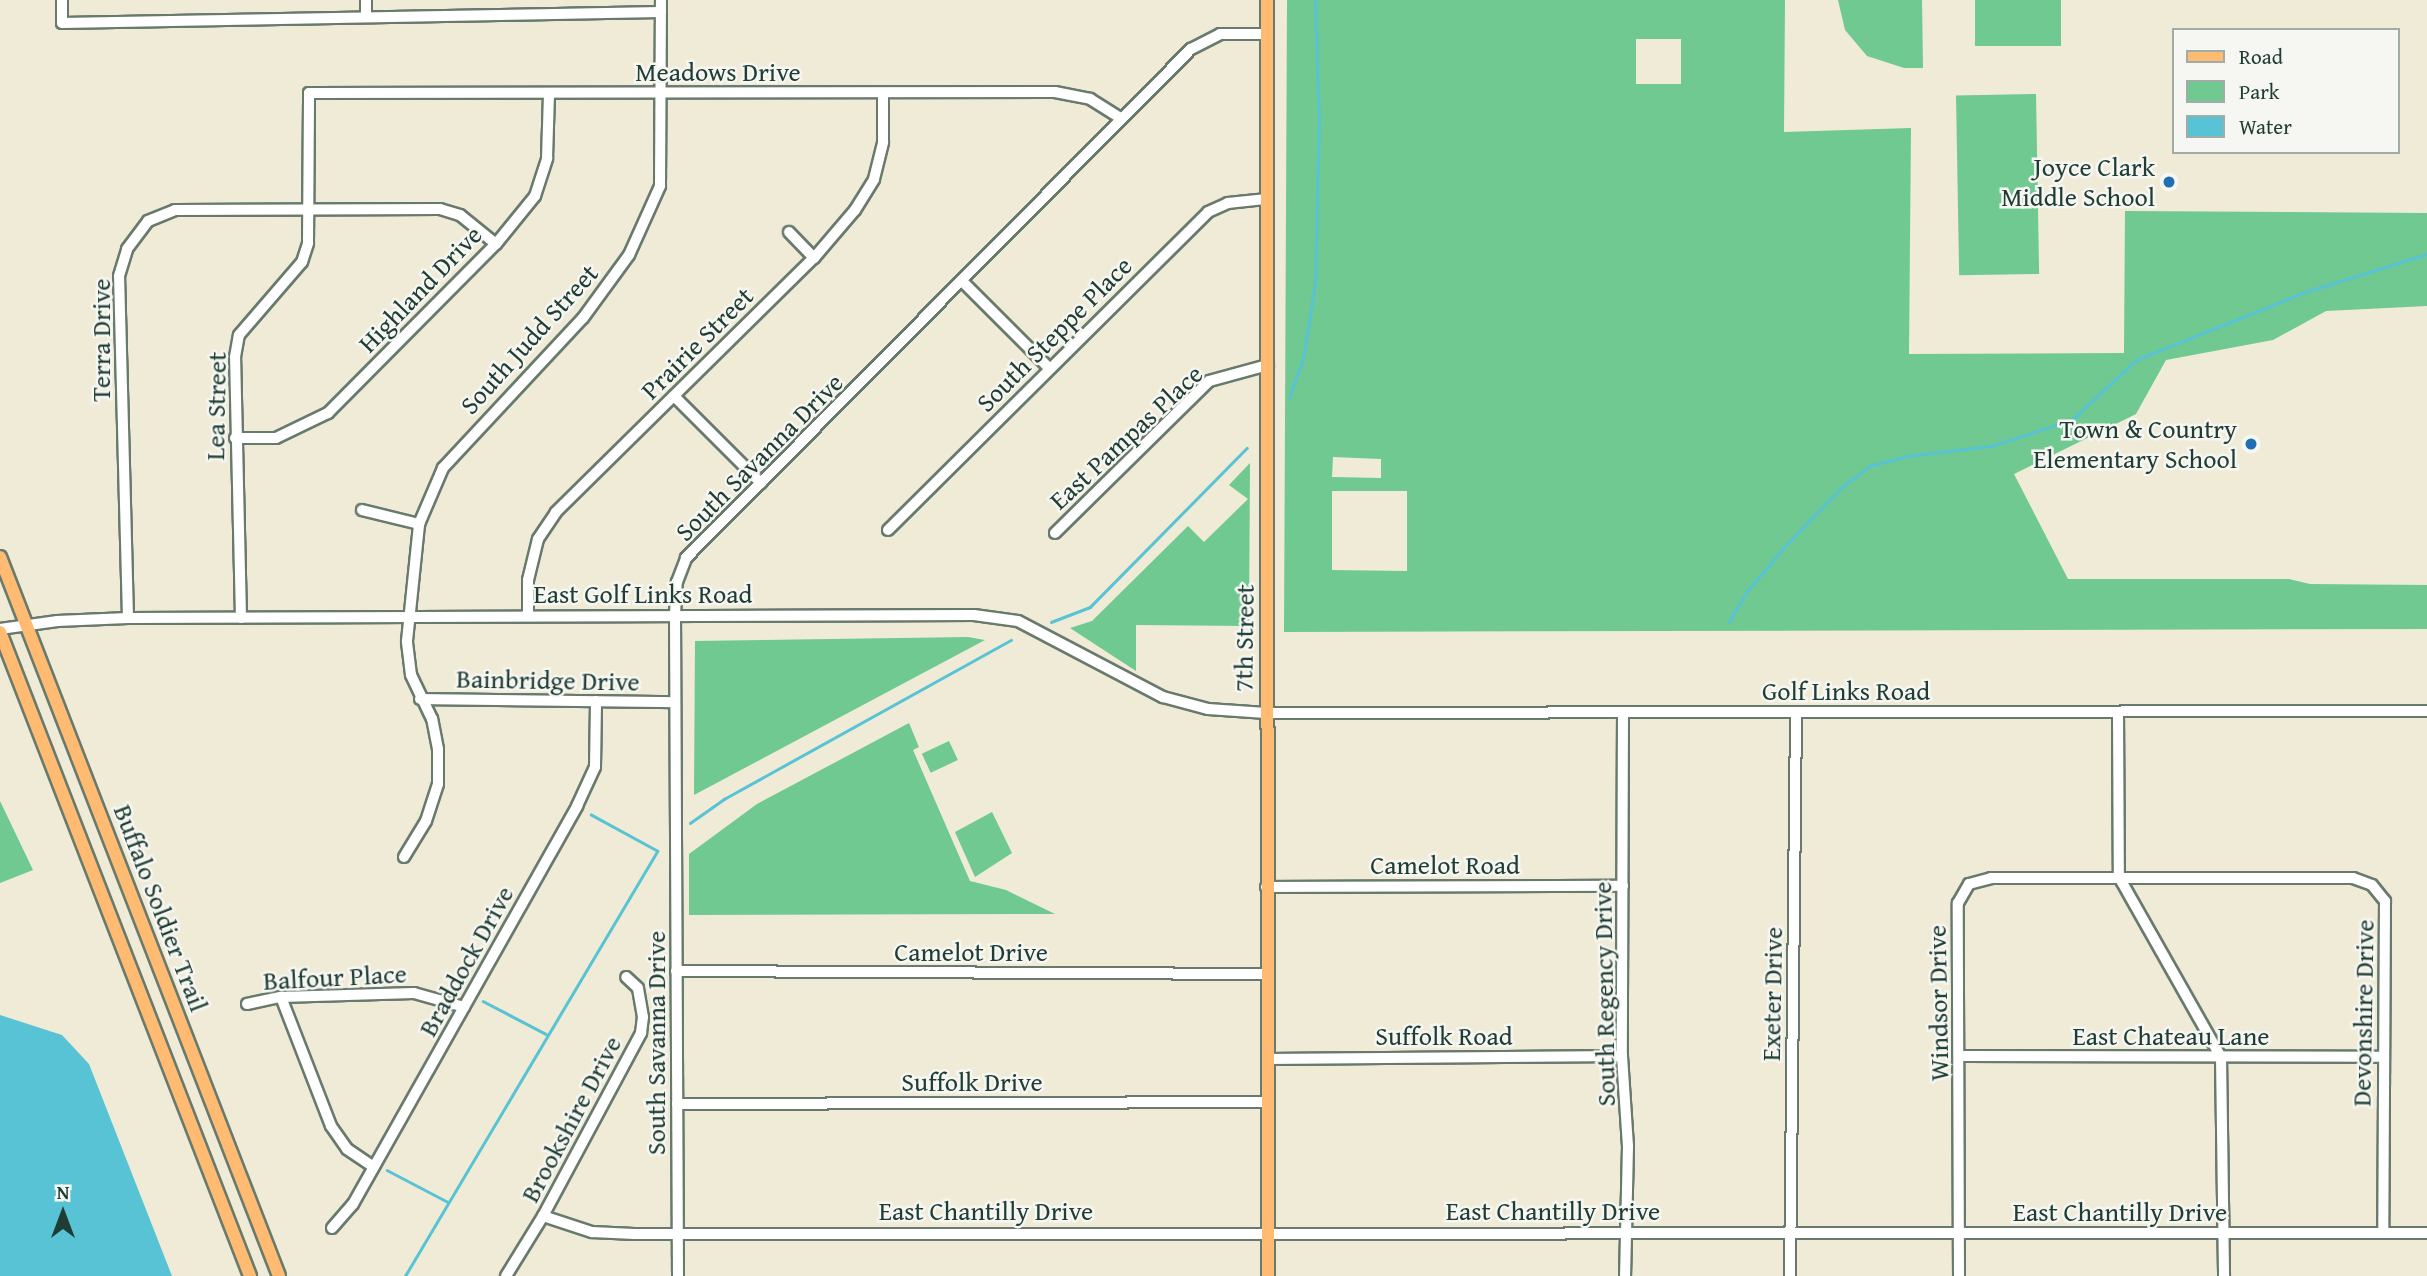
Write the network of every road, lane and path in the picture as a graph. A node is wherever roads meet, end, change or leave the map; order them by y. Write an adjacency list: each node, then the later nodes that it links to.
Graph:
1 (62, 0): 6 (street)
2 (366, 0): 6 (street)
3 (661, 0): 5 (street, South Judd Street)
4 (1267, 0): 7 (main road, 7th Street)
5 (660, 12): 6 (street); 10 (street, South Judd Street)
6 (366, 16)
7 (1267, 34): 12 (street, South Savanna Drive); 13 (main road, 7th Street)
8 (309, 93): 9 (street, Meadows Drive); 14 (street, Lea Street)
9 (549, 93): 10 (street, Meadows Drive); 16 (street, Highland Drive)
10 (662, 93): 11 (street, Meadows Drive); 25 (street, South Judd Street)
11 (883, 93): 12 (street, Meadows Drive); 17 (street, Prairie Street)
12 (1120, 118): 18 (street, South Savanna Drive)
13 (1267, 200): 19 (main road, 7th Street); 20 (street, South Steppe Place)
14 (308, 207): 16 (street, Terra Drive); 22 (street, Lea Street); 32 (street, Terra Drive)
15 (789, 232): 17 (street)
16 (496, 244): 22 (street, Highland Drive)
17 (814, 258): 21 (street, Prairie Street)
18 (964, 282): 20 (street); 23 (street, South Savanna Drive)
19 (1268, 365): 27 (street, East Pampas Place); 43 (main road, 7th Street)
20 (1049, 368): 26 (street, South Steppe Place)
21 (674, 396): 23 (street); 31 (street, Prairie Street)
22 (235, 438): 33 (street, Lea Street)
23 (761, 483): 29 (street, South Savanna Drive)
24 (362, 510): 25 (street)
25 (419, 524): 30 (street, South Judd Street)
26 (888, 530)
27 (1055, 533)
28 (0, 558): 34 (main road, Buffalo Soldier Trail)
29 (675, 615): 31 (street, East Golf Links Road); 38 (street, South Savanna Drive); 43 (street, East Golf Links Road)
30 (406, 616): 31 (street, East Golf Links Road); 33 (street, East Golf Links Road); 36 (street, South Judd Street)
31 (528, 616)
32 (128, 618): 33 (street, East Golf Links Road); 34 (street, East Golf Links Road)
33 (241, 618)
34 (26, 624): 35 (street, East Golf Links Road); 73 (main road, Buffalo Soldier Trail)
35 (0, 630): 72 (main road, Buffalo Soldier Trail)
36 (420, 699): 37 (street, Bainbridge Drive); 44 (street, South Judd Street)
37 (596, 701): 38 (street, Bainbridge Drive); 53 (street, Braddock Drive)
38 (675, 702): 48 (street, South Savanna Drive)
39 (2427, 711): 42 (street, Golf Links Road)
40 (1623, 712): 41 (street, Golf Links Road); 43 (street, Golf Links Road); 46 (street, South Regency Drive)
41 (1797, 712): 42 (street, Golf Links Road); 65 (street, Exeter Drive)
42 (2118, 712): 45 (street)
43 (1266, 713): 47 (main road, 7th Street)
44 (404, 857)
45 (2119, 877): 55 (street, Windsor Drive); 56 (street, Devonshire Drive); 57 (street)
46 (1623, 886): 47 (street, Camelot Road); 54 (street, South Regency Drive)
47 (1266, 887): 49 (main road, 7th Street)
48 (676, 971): 49 (street, Camelot Drive); 60 (street, South Savanna Drive)
49 (1266, 974): 58 (main road, 7th Street)
50 (626, 977): 62 (street, Brookshire Drive)
51 (281, 997): 52 (street, Balfour Place); 53 (street, Balfour Place); 61 (street)
52 (247, 1003)
53 (464, 1006): 61 (street, Braddock Drive)
54 (1622, 1056): 58 (street, Suffolk Road); 67 (street, South Regency Drive)
55 (1960, 1056): 57 (street, East Chateau Lane); 68 (street, Windsor Drive)
56 (2382, 1057): 57 (street, East Chateau Lane); 70 (street, Devonshire Drive)
57 (2221, 1058): 69 (street)
58 (1267, 1059): 59 (main road, 7th Street)
59 (1266, 1102): 60 (street, Suffolk Drive); 64 (main road, 7th Street)
60 (677, 1104): 66 (street, South Savanna Drive)
61 (374, 1167): 63 (street, Braddock Drive)
62 (543, 1216): 66 (street, East Chantilly Drive); 74 (street, Brookshire Drive)
63 (332, 1228)
64 (1266, 1232): 66 (street, East Chantilly Drive); 67 (street, East Chantilly Drive); 76 (main road, 7th Street)
65 (1791, 1232): 67 (street, East Chantilly Drive); 68 (street, East Chantilly Drive); 78 (street, Exeter Drive)
66 (678, 1233): 75 (street, South Savanna Drive)
67 (1626, 1233): 77 (street, South Regency Drive)
68 (1959, 1233): 69 (street, East Chantilly Drive); 79 (street, Windsor Drive)
69 (2223, 1233): 70 (street, East Chantilly Drive); 80 (street)
70 (2383, 1233): 71 (street, East Chantilly Drive)
71 (2427, 1233)
72 (250, 1276)
73 (279, 1276)
74 (506, 1276)
75 (678, 1276)
76 (1268, 1276)
77 (1625, 1276)
78 (1790, 1276)
79 (1959, 1276)
80 (2224, 1276)

